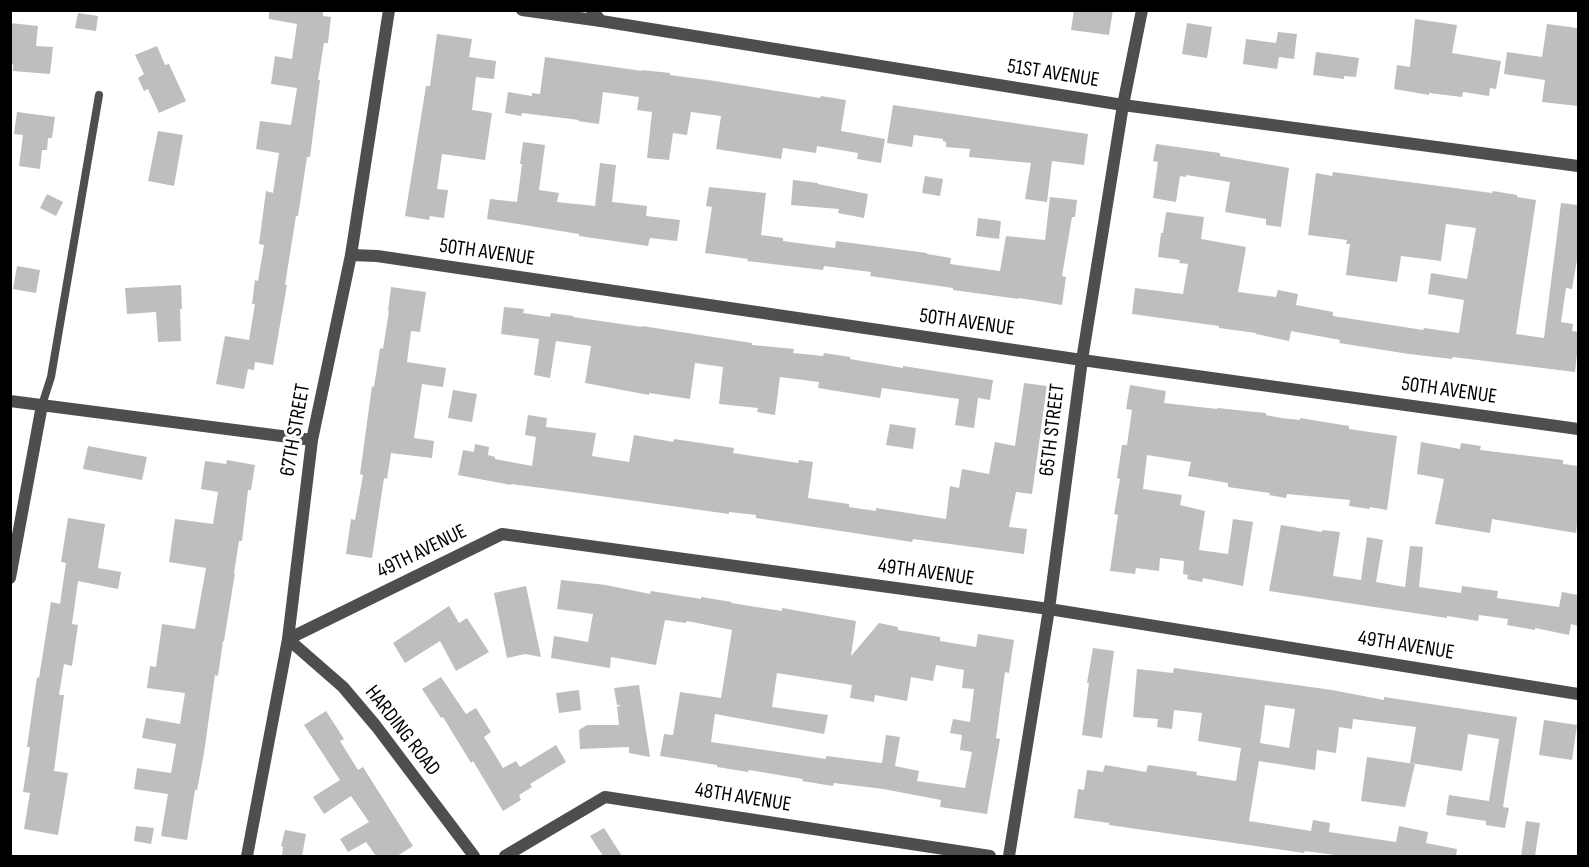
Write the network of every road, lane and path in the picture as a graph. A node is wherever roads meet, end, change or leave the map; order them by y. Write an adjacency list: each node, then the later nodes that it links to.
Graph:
1 (389, 10): 9 (street, 67TH STREET)
2 (522, 10): 5 (street, 51ST AVENUE)
3 (592, 10): 5 (street)
4 (1142, 10): 7 (street, 65TH STREET)
5 (601, 21): 7 (street, 51ST AVENUE)
6 (99, 95): 12 (lane)
7 (1123, 105): 8 (street, 51ST AVENUE); 10 (street, 65TH STREET)
8 (1578, 166)
9 (351, 255): 10 (street, 50TH AVENUE); 14 (street, 67TH STREET)
10 (1082, 360): 13 (street, 50TH AVENUE); 16 (street, 65TH STREET)
11 (10, 401): 12 (street)
12 (42, 405): 14 (street); 15 (street)
13 (1578, 429)
14 (312, 440): 17 (street, 67TH STREET)
15 (10, 578)
16 (1049, 609): 17 (street, 49TH AVENUE); 18 (street, 49TH AVENUE); 23 (street, 65TH STREET)
17 (288, 639): 19 (street, 67TH STREET); 20 (street, HARDING ROAD)
18 (1578, 693)
19 (248, 856)
20 (474, 856)
21 (505, 856): 22 (street, 48TH AVENUE)
22 (990, 856)
23 (1010, 856)

